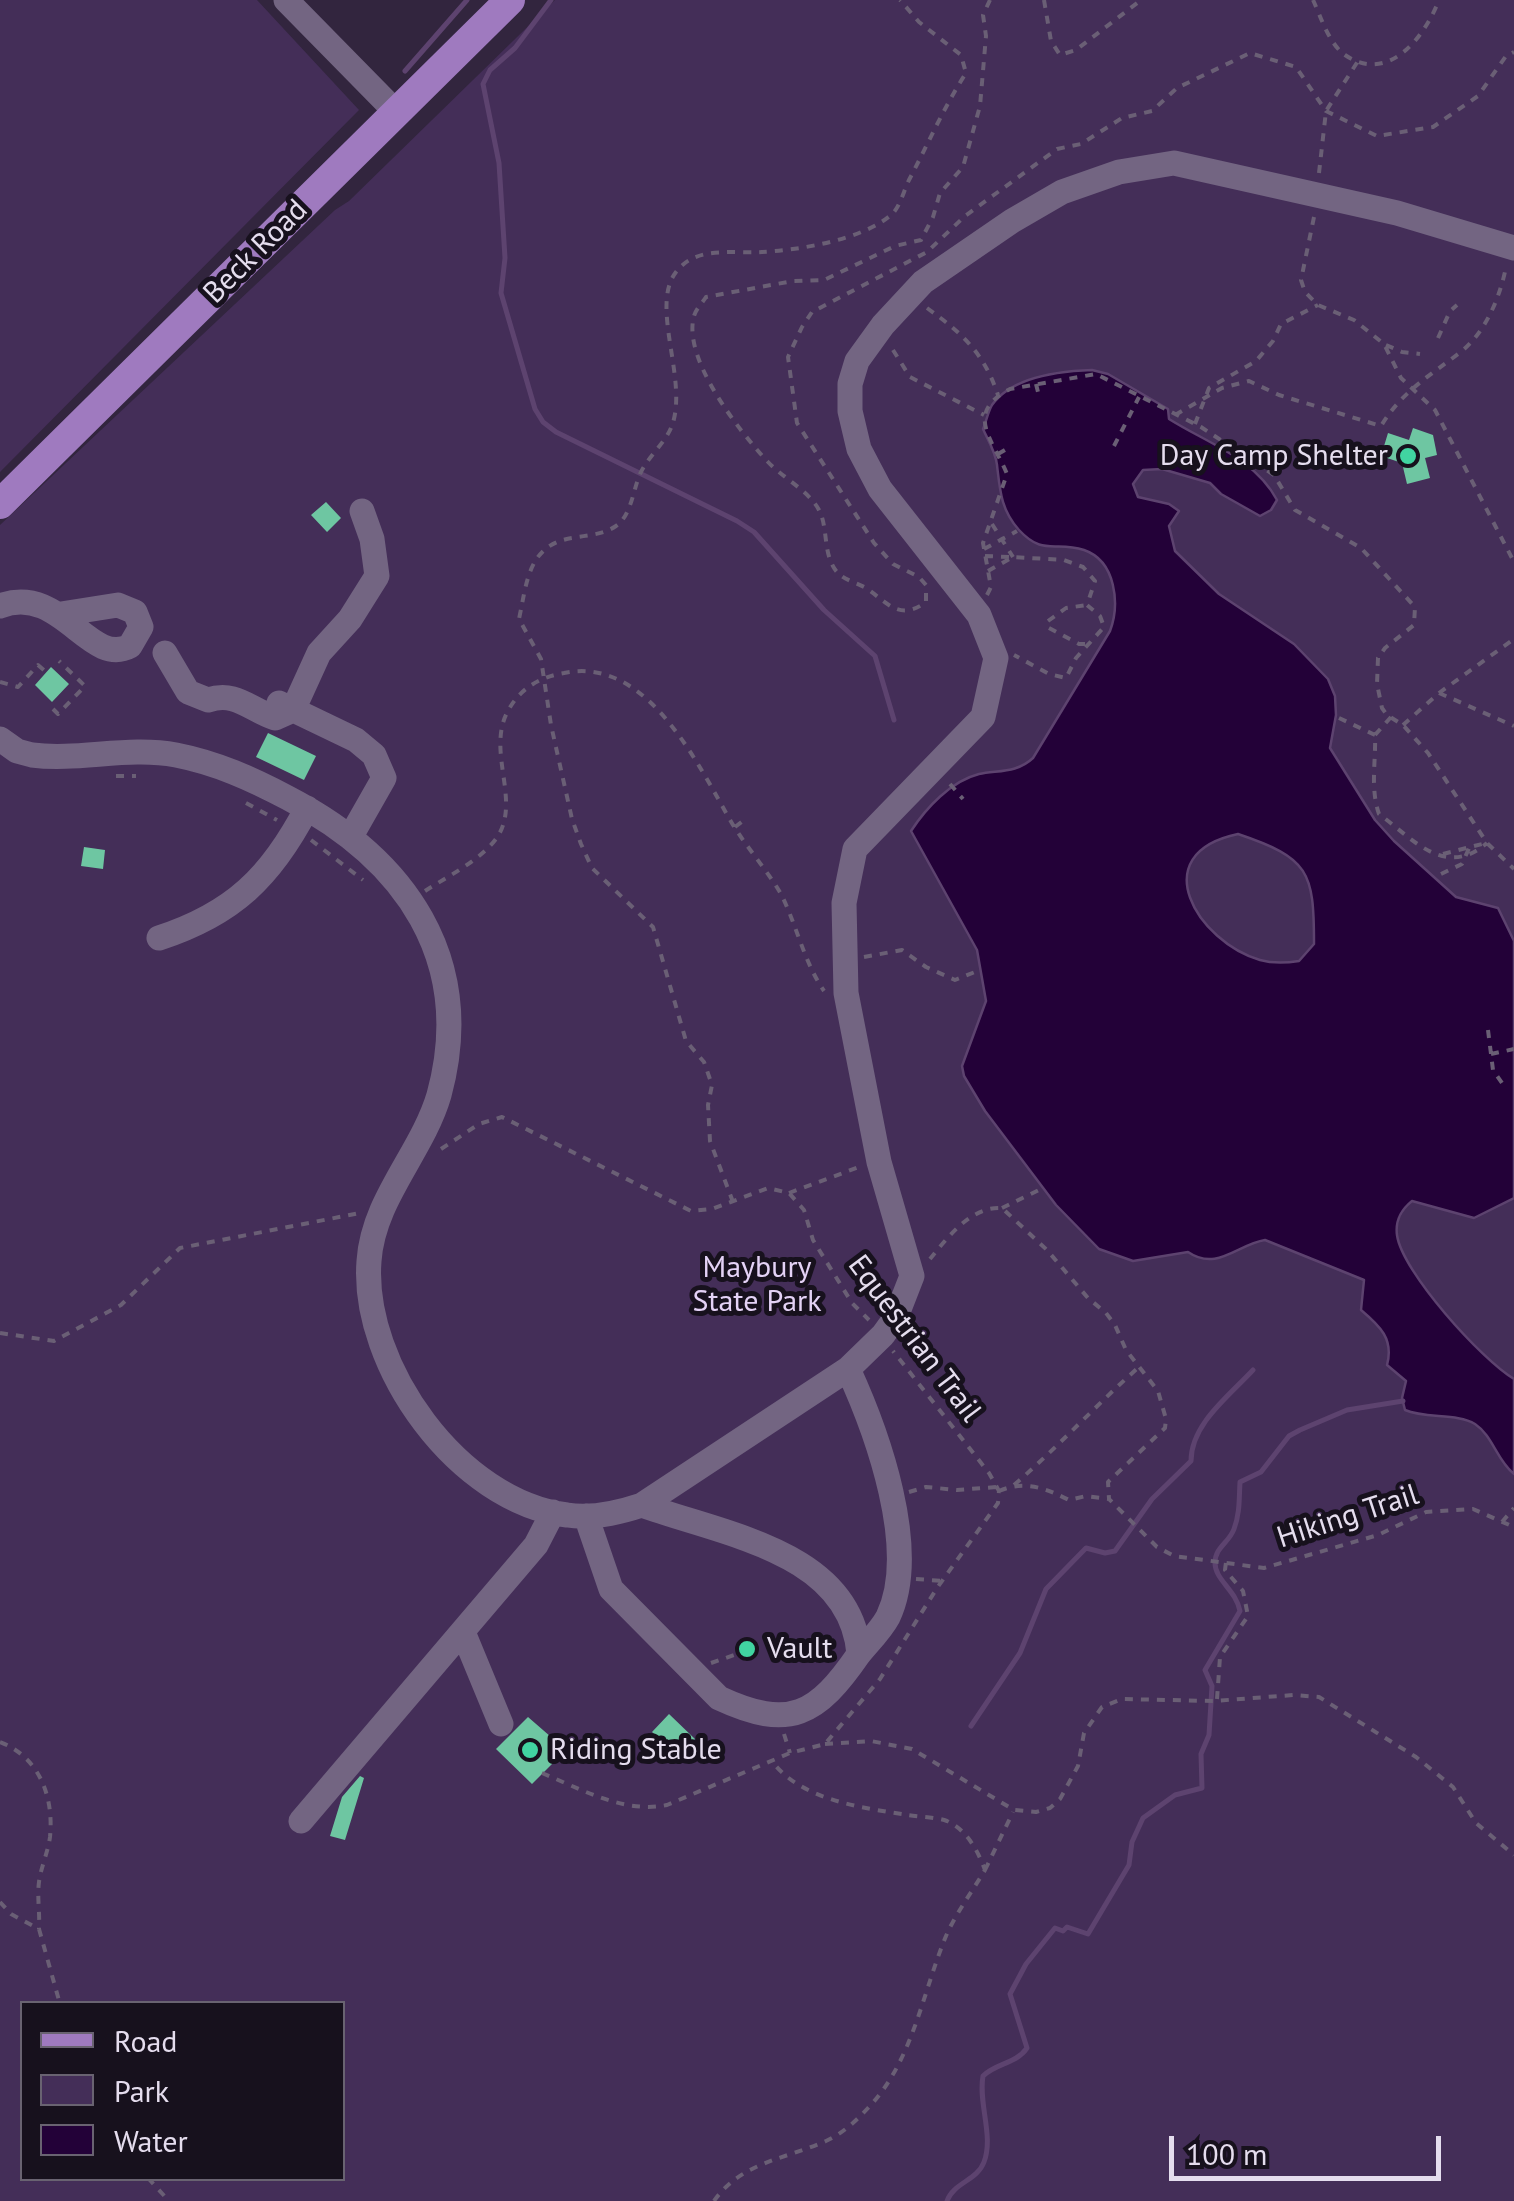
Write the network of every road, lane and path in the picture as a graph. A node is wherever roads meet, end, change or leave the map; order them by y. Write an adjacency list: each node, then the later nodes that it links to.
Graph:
1 (286, 0): 12 (street)
2 (510, 0): 12 (main road, Beck Road)
3 (900, 0): 55 (path)
4 (990, 0): 43 (path)
5 (1044, 0): 6 (path)
6 (1142, 0)
7 (1313, 0): 10 (path)
8 (1439, 0): 10 (path)
9 (1514, 52): 11 (path)
10 (1358, 60): 11 (path)
11 (1326, 111): 13 (path); 43 (path)
12 (397, 113): 34 (main road, Beck Road)
13 (1315, 192): 14 (street); 15 (street); 16 (path)
14 (1512, 247): 23 (path)
15 (910, 293): 18 (street); 24 (path)
16 (1318, 305): 20 (path); 27 (path)
17 (1457, 305): 19 (path)
18 (878, 332): 28 (path); 48 (street)
19 (1438, 338)
20 (1384, 344): 21 (path); 23 (path)
21 (1420, 354)
22 (1036, 384): 24 (path); 25 (path); 26 (path)
23 (1412, 386): 27 (path); 41 (path)
24 (998, 395): 28 (path)
25 (1039, 396)
26 (1139, 396): 29 (path); 31 (path)
27 (1203, 399): 29 (path); 30 (path)
28 (984, 414): 33 (path)
29 (1174, 414): 30 (path)
30 (1196, 424): 60 (path)
31 (1114, 446)
32 (1010, 447): 33 (path)
33 (998, 454): 36 (path)
34 (0, 504)
35 (362, 510): 58 (street)
36 (992, 524): 38 (path); 39 (path)
37 (1017, 531): 38 (path)
38 (1002, 537): 39 (path); 40 (path)
39 (985, 552): 40 (path); 42 (path)
40 (1013, 557): 42 (path); 45 (path)
41 (1514, 562)
42 (988, 571): 48 (path)
43 (926, 602): 44 (path)
44 (937, 602)
45 (1087, 605): 50 (path); 50 (path)
46 (0, 606): 47 (street)
47 (61, 614)
48 (979, 615): 52 (street)
49 (1514, 640): 57 (path)
50 (1093, 644): 52 (path)
51 (165, 653): 58 (street)
52 (996, 658): 84 (street)
53 (58, 661): 59 (path)
54 (44, 671): 56 (path)
55 (544, 678): 73 (path); 82 (path); 95 (path)
56 (0, 682)
57 (1439, 693): 62 (path); 63 (path)
58 (284, 706): 74 (street)
59 (52, 709)
60 (1391, 716): 62 (path); 64 (path)
61 (1339, 718): 64 (path)
62 (1403, 724): 75 (path)
63 (1514, 726)
64 (1376, 735): 77 (path)
65 (0, 739): 71 (street)
66 (138, 776): 67 (path)
67 (106, 777)
68 (945, 778): 70 (path)
69 (237, 798): 71 (path)
70 (963, 799)
71 (301, 819): 74 (street); 81 (path); 83 (street)
72 (743, 821): 73 (path)
73 (735, 827): 86 (path)
74 (352, 836): 82 (street)
75 (1487, 842): 76 (path); 78 (path); 79 (path)
76 (1470, 846): 77 (path); 78 (path)
77 (1440, 854): 78 (path)
78 (1466, 856): 80 (path)
79 (1514, 869)
80 (1441, 874)
81 (363, 881)
82 (412, 901): 96 (street)
83 (158, 938)
84 (845, 961): 85 (path); 86 (street)
85 (980, 970)
86 (847, 997): 92 (street)
87 (1488, 1030): 89 (path)
88 (1514, 1049): 89 (path)
89 (1491, 1054): 90 (path)
90 (1502, 1083)
91 (432, 1156): 95 (path)
92 (879, 1162): 94 (path); 98 (street)
93 (1044, 1188): 97 (path)
94 (789, 1194): 95 (path); 100 (path, Equestrian Trail)
95 (733, 1202)
96 (383, 1207): 99 (path); 109 (street)
97 (1002, 1208): 98 (path); 102 (path)
98 (912, 1276): 100 (street)
99 (0, 1334)
100 (883, 1335): 101 (street); 104 (path, Equestrian Trail)
101 (853, 1364): 105 (street); 107 (street)
102 (1139, 1367): 103 (path); 106 (path)
103 (1014, 1484): 104 (path); 106 (path)
104 (999, 1488): 105 (path); 121 (path)
105 (890, 1497): 115 (street)
106 (1109, 1499): 113 (path, Hiking Trail)
107 (642, 1505): 110 (street); 115 (street)
108 (1514, 1508): 111 (path)
109 (553, 1512): 110 (street); 114 (street)
110 (586, 1516): 117 (street)
111 (1502, 1522): 112 (path, Hiking Trail); 113 (path, Hiking Trail)
112 (1514, 1527)
113 (1224, 1561): 118 (path)
114 (464, 1632): 119 (street); 125 (street)
115 (859, 1654): 117 (street)
116 (751, 1664): 117 (path)
117 (693, 1672)
118 (1216, 1700): 124 (path); 126 (path)
119 (501, 1724)
120 (0, 1742): 129 (path)
121 (825, 1744): 122 (path); 124 (path)
122 (772, 1761): 123 (path); 127 (path)
123 (542, 1774)
124 (1014, 1810): 127 (path)
125 (300, 1821)
126 (1514, 1854)
127 (985, 1870): 133 (path)
128 (0, 1902): 129 (path)
129 (39, 1929): 130 (path)
130 (59, 2001)
131 (151, 2181): 132 (path)
132 (169, 2201)
133 (714, 2201)

